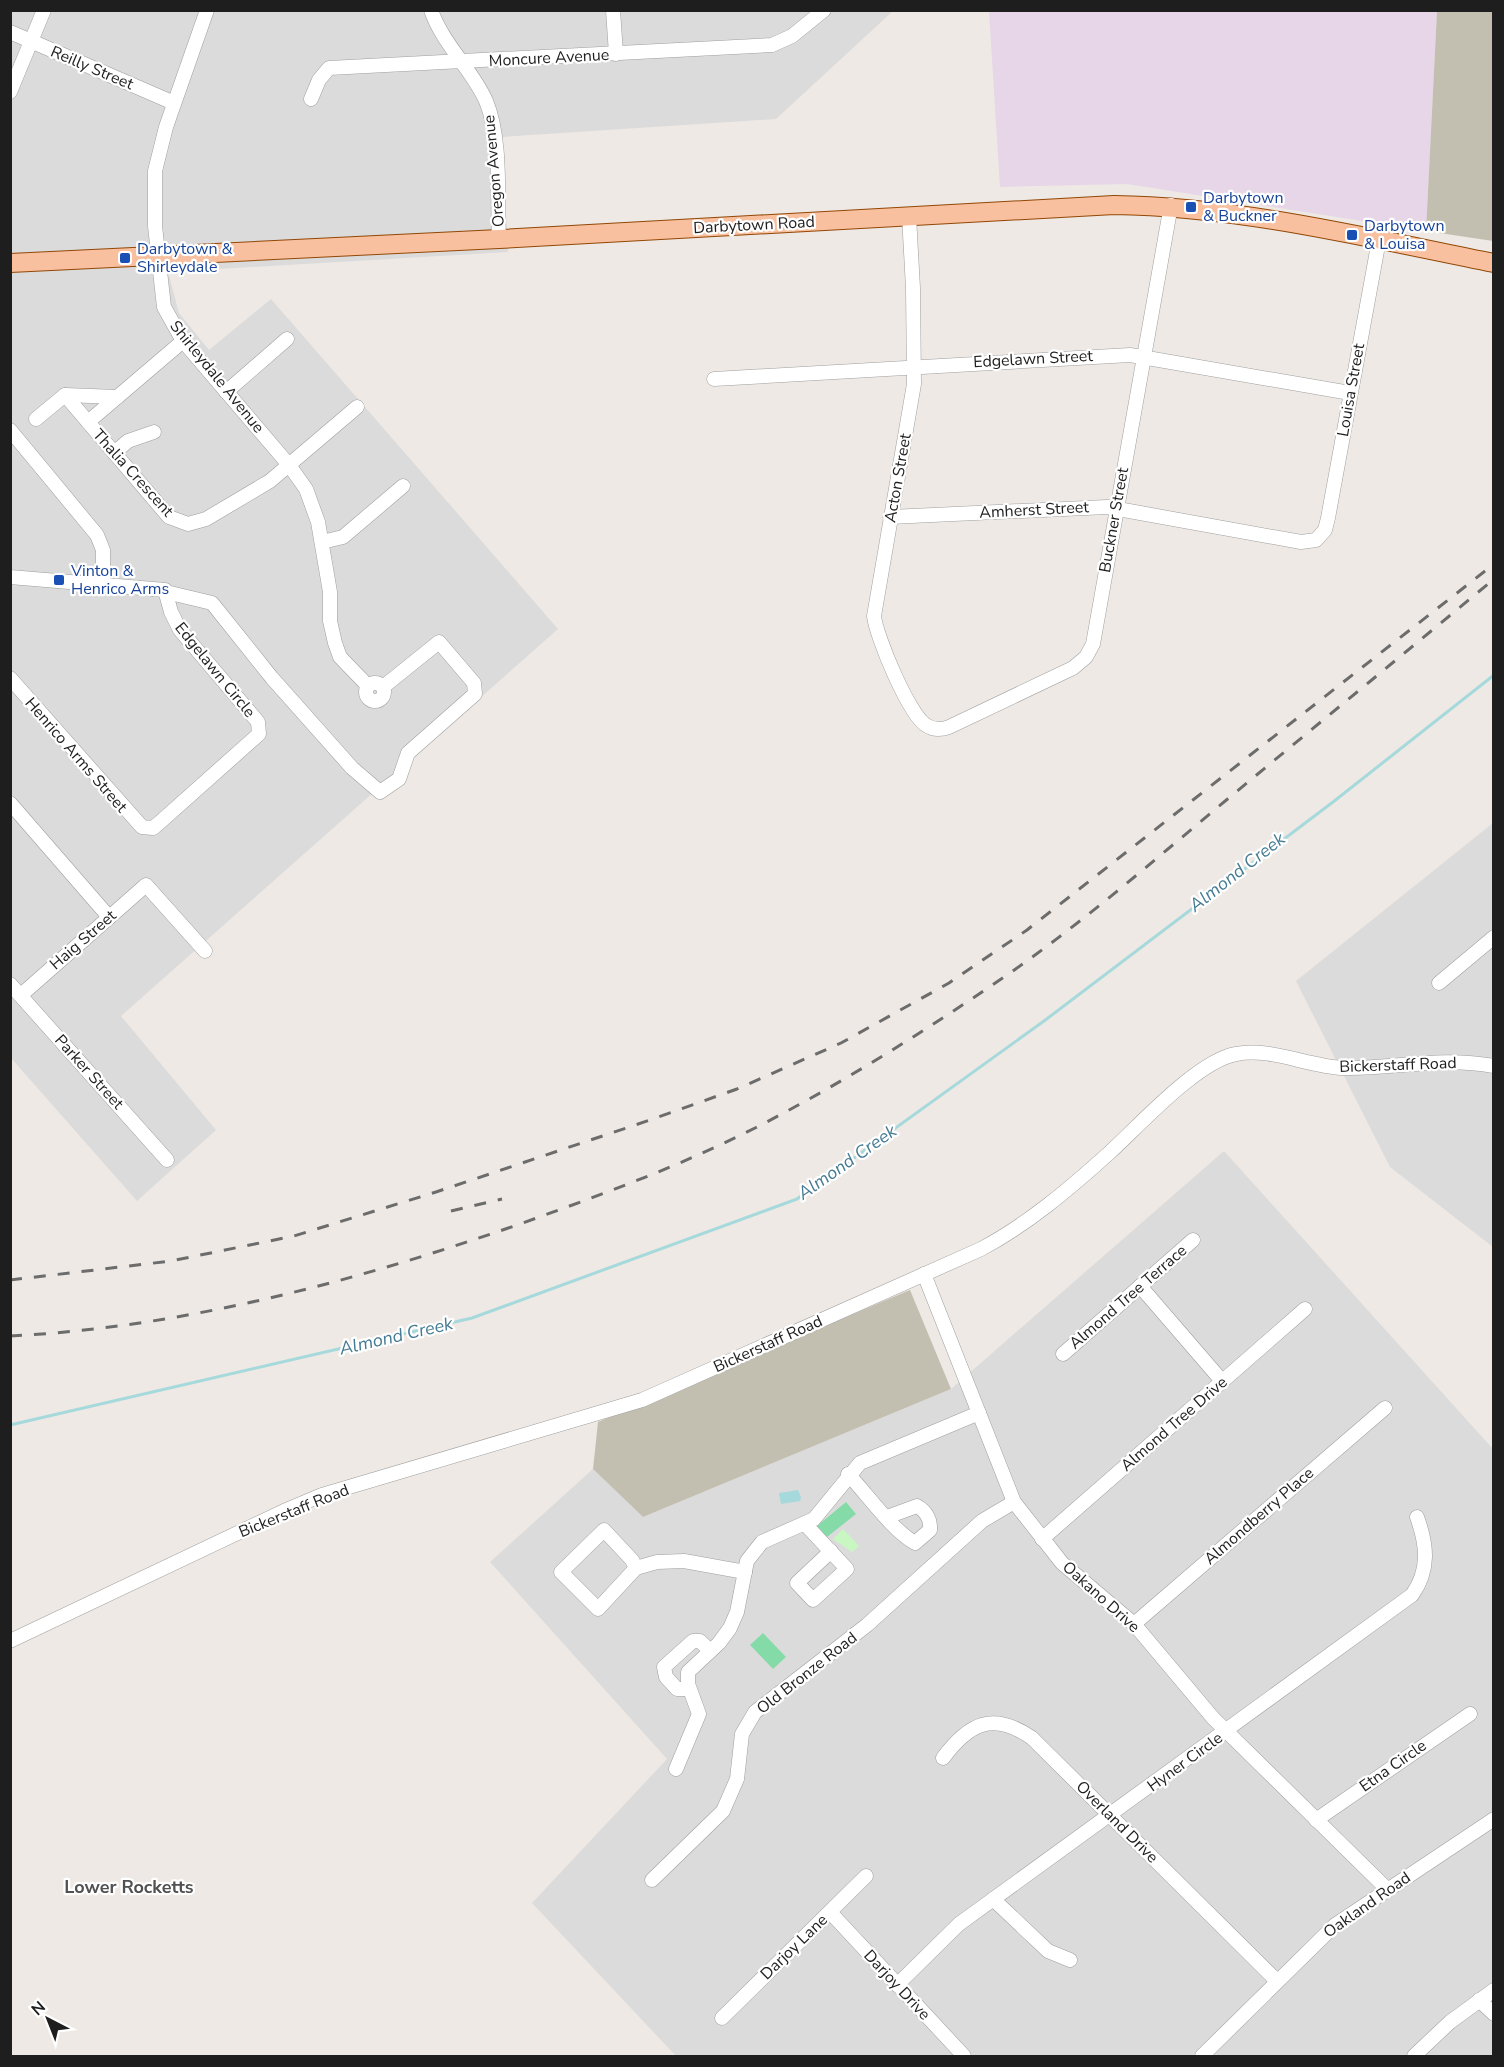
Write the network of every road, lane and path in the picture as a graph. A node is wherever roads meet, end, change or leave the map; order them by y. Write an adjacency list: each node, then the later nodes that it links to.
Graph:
1 (44, 10): 7 (street)
2 (207, 10): 12 (street, Shirleydale Avenue)
3 (431, 10): 9 (street, Oregon Avenue)
4 (613, 10): 8 (street)
5 (824, 10): 8 (street, Moncure Avenue)
6 (10, 32): 7 (street, Reilly Street)
7 (30, 41): 10 (street); 12 (street, Reilly Street)
8 (616, 54): 9 (street, Moncure Avenue)
9 (459, 62): 11 (street, Moncure Avenue); 15 (street, Oregon Avenue)
10 (10, 92)
11 (311, 99)
12 (174, 103): 17 (street, Shirleydale Avenue)
13 (1171, 205): 14 (main road, Darbytown Road); 16 (main road, Darbytown Road); 22 (street, Buckner Street)
14 (909, 216): 15 (main road, Darbytown Road); 23 (street, Acton Street)
15 (499, 239): 17 (main road, Darbytown Road)
16 (1379, 240): 19 (main road, Darbytown Road); 26 (street, Louisa Street)
17 (157, 256): 18 (main road, Darbytown Road); 21 (street, Shirleydale Avenue)
18 (10, 263)
19 (1494, 263)
20 (287, 339): 25 (street)
21 (183, 341): 25 (street, Shirleydale Avenue); 28 (street, Thalia Crescent)
22 (1145, 356): 23 (street, Edgelawn Street); 26 (street, Edgelawn Street); 37 (street, Buckner Street)
23 (914, 366): 24 (street, Edgelawn Street); 38 (street, Acton Street)
24 (714, 379)
25 (226, 392): 35 (street, Shirleydale Avenue)
26 (1350, 393): 39 (street, Louisa Street)
27 (65, 395): 28 (street); 30 (street); 31 (street)
28 (117, 397): 31 (street, Thalia Crescent)
29 (357, 407): 35 (street, Thalia Crescent)
30 (36, 419)
31 (88, 422): 34 (street, Thalia Crescent)
32 (10, 430): 42 (street)
33 (154, 432): 34 (street)
34 (114, 453): 35 (street, Thalia Crescent)
35 (289, 465): 40 (street, Shirleydale Avenue)
36 (403, 486): 40 (street)
37 (1116, 508): 38 (street, Amherst Street); 39 (street, Amherst Street); 45 (street, Buckner Street)
38 (890, 517): 45 (street, Acton Street)
39 (1318, 538)
40 (322, 542): 43 (street, Shirleydale Avenue)
41 (10, 577): 42 (street)
42 (103, 584): 43 (street)
43 (166, 592): 47 (street, Edgelawn Circle)
44 (10, 678): 47 (street, Henrico Arms Street)
45 (926, 726)
46 (10, 803): 48 (street)
47 (145, 828)
48 (109, 917): 50 (street, Haig Street); 53 (street, Haig Street)
49 (1494, 937): 51 (street)
50 (205, 951)
51 (1439, 983)
52 (10, 984): 53 (street, Parker Street)
53 (21, 995): 55 (street, Parker Street)
54 (1494, 1066): 57 (street, Bickerstaff Road)
55 (167, 1160)
56 (1193, 1240): 58 (street, Almond Tree Terrace)
57 (924, 1274): 63 (street, Oakano Drive); 74 (street, Bickerstaff Road)
58 (1140, 1286): 60 (street, Almond Tree Terrace); 61 (street)
59 (1305, 1310): 61 (street, Almond Tree Drive)
60 (1063, 1354)
61 (1222, 1382): 69 (street, Almond Tree Drive)
62 (1385, 1408): 73 (street, Almondberry Place)
63 (979, 1413): 64 (street); 65 (street, Oakano Drive)
64 (848, 1474): 66 (street); 68 (street)
65 (1014, 1502): 69 (street, Oakano Drive); 85 (street, Old Bronze Road)
66 (887, 1517)
67 (1417, 1517): 78 (street, Hyner Circle)
68 (805, 1524): 70 (street); 72 (street)
69 (1042, 1539): 73 (street, Oakano Drive)
70 (831, 1551)
71 (636, 1568): 71 (street); 72 (street)
72 (745, 1572): 75 (street)
73 (1134, 1624): 78 (street, Oakano Drive)
74 (10, 1641)
75 (710, 1651): 76 (street); 76 (street)
76 (689, 1689): 80 (street)
77 (1470, 1714): 83 (street, Etna Circle)
78 (1227, 1731): 81 (street, Hyner Circle); 83 (street, Oakano Drive)
79 (944, 1758): 81 (street, Overland Drive)
80 (676, 1769)
81 (1110, 1815): 87 (street, Hyner Circle); 90 (street, Overland Drive)
82 (1494, 1819): 86 (street, Oakland Road)
83 (1316, 1820): 86 (street, Oakano Drive)
84 (866, 1876): 88 (street, Darjoy Lane)
85 (652, 1880)
86 (1388, 1890): 90 (street, Oakland Road)
87 (993, 1899): 89 (street); 91 (street, Hyner Circle)
88 (830, 1912): 91 (street, Darjoy Drive); 95 (street, Darjoy Lane)
89 (1070, 1960)
90 (1277, 1981): 97 (street, Oakland Road)
91 (897, 1985): 96 (street, Darjoy Drive)
92 (1494, 1990): 93 (street)
93 (1479, 2001): 94 (street); 98 (street)
94 (1494, 2014)
95 (722, 2018)
96 (964, 2056)
97 (1202, 2056)
98 (1414, 2056)

